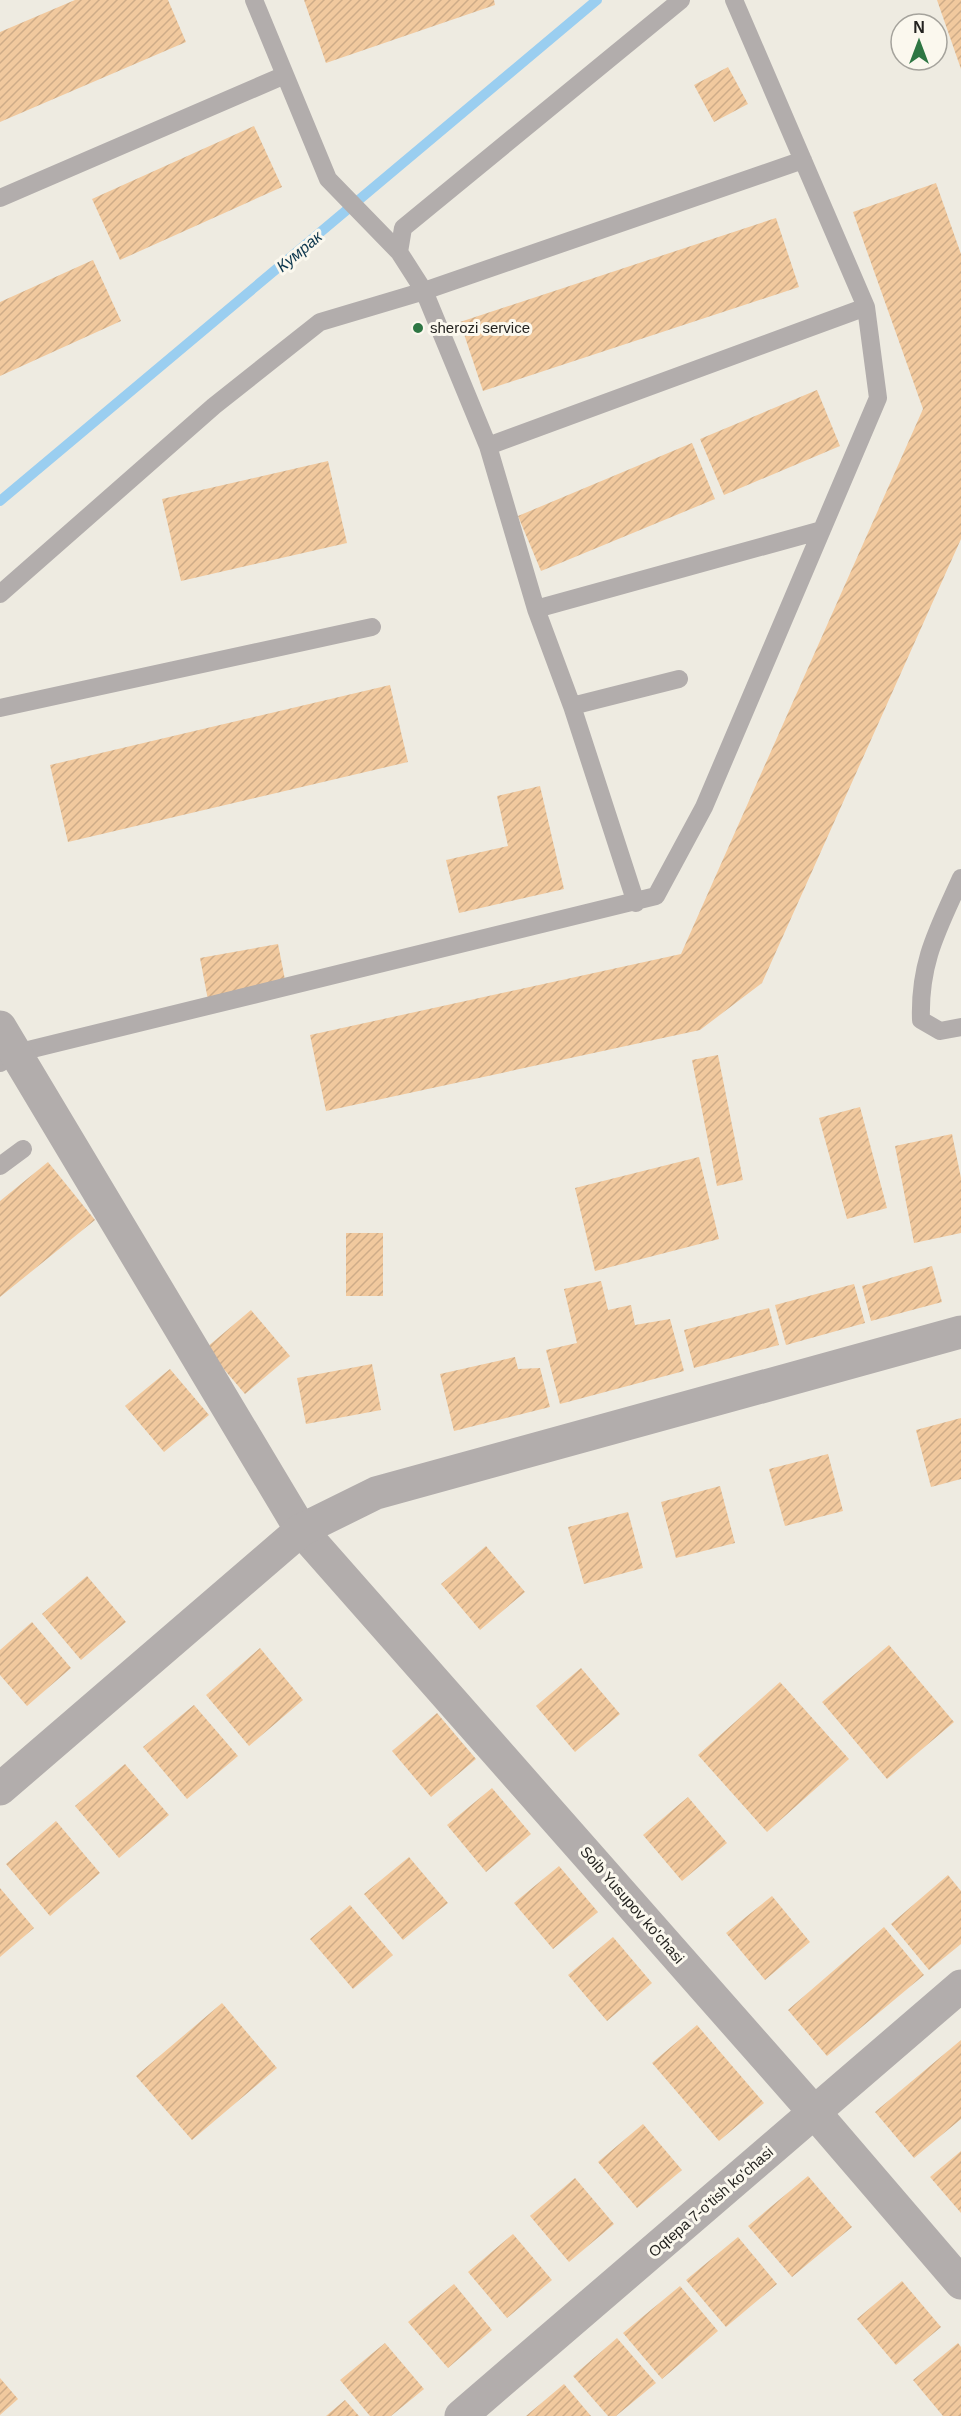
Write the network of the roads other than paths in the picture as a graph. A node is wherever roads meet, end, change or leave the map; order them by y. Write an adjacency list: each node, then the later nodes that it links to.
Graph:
1 (254, 0): 4 (lane)
2 (681, 0): 7 (lane)
3 (734, 0): 5 (lane)
4 (285, 75): 6 (lane); 7 (lane)
5 (803, 160): 8 (lane); 9 (lane)
6 (0, 198)
7 (399, 252): 8 (lane)
8 (424, 291): 10 (lane); 12 (lane)
9 (866, 307): 10 (lane); 11 (lane)
10 (488, 446): 13 (lane)
11 (822, 530): 13 (lane); 19 (lane)
12 (0, 594)
13 (536, 609): 16 (lane)
14 (372, 627): 17 (lane)
15 (679, 679): 16 (lane)
16 (572, 706): 19 (lane)
17 (0, 708)
18 (961, 878): 20 (lane)
19 (636, 903): 21 (lane)
20 (961, 1027)
21 (5, 1048): 25 (street, Soib Yusupov ko'chasi)
22 (23, 1149): 23 (lane)
23 (0, 1166)
24 (961, 1332): 25 (street)
25 (301, 1530): 26 (street); 28 (street, Soib Yusupov ko'chasi)
26 (0, 1789)
27 (961, 1986): 28 (street, Oqtepa 7-o'tish ko'chasi)
28 (815, 2113): 29 (street, Soib Yusupov ko'chasi); 30 (street, Oqtepa 7-o'tish ko'chasi)
29 (961, 2283)
30 (461, 2416)

